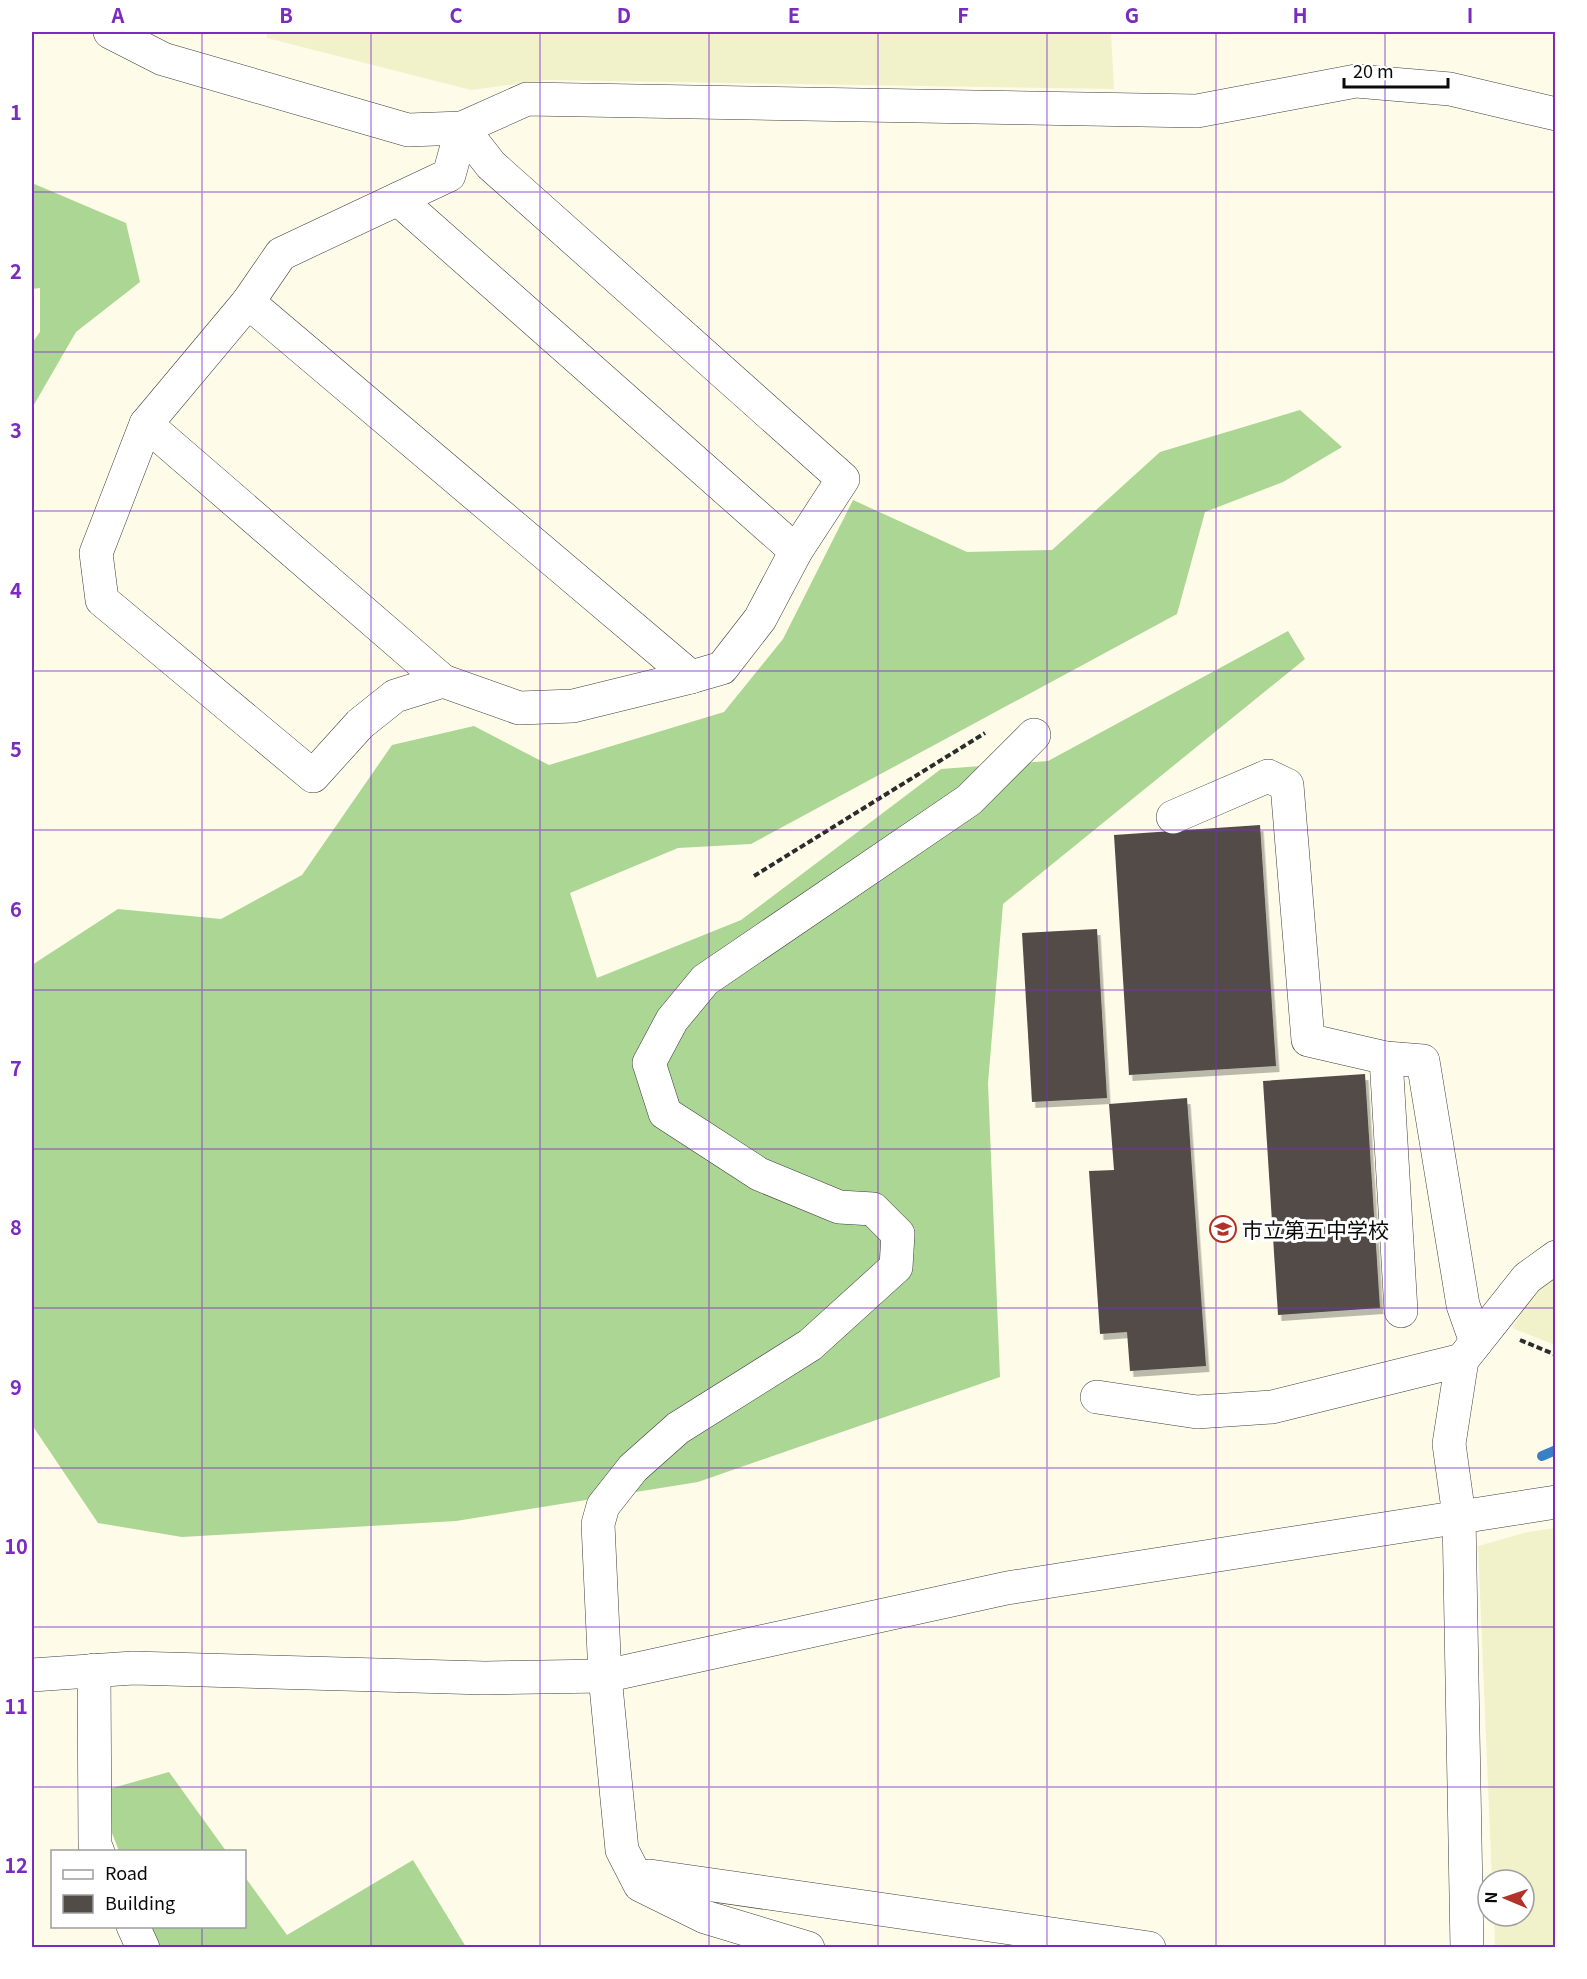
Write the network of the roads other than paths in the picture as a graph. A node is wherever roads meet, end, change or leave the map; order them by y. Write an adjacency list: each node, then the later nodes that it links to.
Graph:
1 (110, 32): 3 (street)
2 (1556, 114): 3 (street)
3 (462, 128): 4 (street); 7 (street)
4 (398, 199): 5 (street); 7 (street)
5 (248, 302): 6 (street); 8 (street)
6 (146, 424): 9 (street); 9 (street)
7 (796, 551): 8 (street)
8 (691, 677): 9 (street)
9 (443, 681)
10 (1034, 735): 21 (street)
11 (1173, 817): 12 (street)
12 (1386, 1058): 14 (street); 15 (street)
13 (1556, 1257): 15 (street)
14 (1401, 1311)
15 (1469, 1351): 16 (street); 18 (street)
16 (1097, 1397)
17 (1556, 1502): 18 (street)
18 (1459, 1516): 21 (street); 28 (street)
19 (94, 1670): 20 (street); 21 (street); 22 (street)
20 (32, 1675)
21 (605, 1676): 23 (street)
22 (97, 1850)
23 (640, 1885): 26 (street); 27 (street)
24 (134, 1928): 25 (street)
25 (143, 1947)
26 (808, 1947)
27 (1149, 1947)
28 (1467, 1947)

